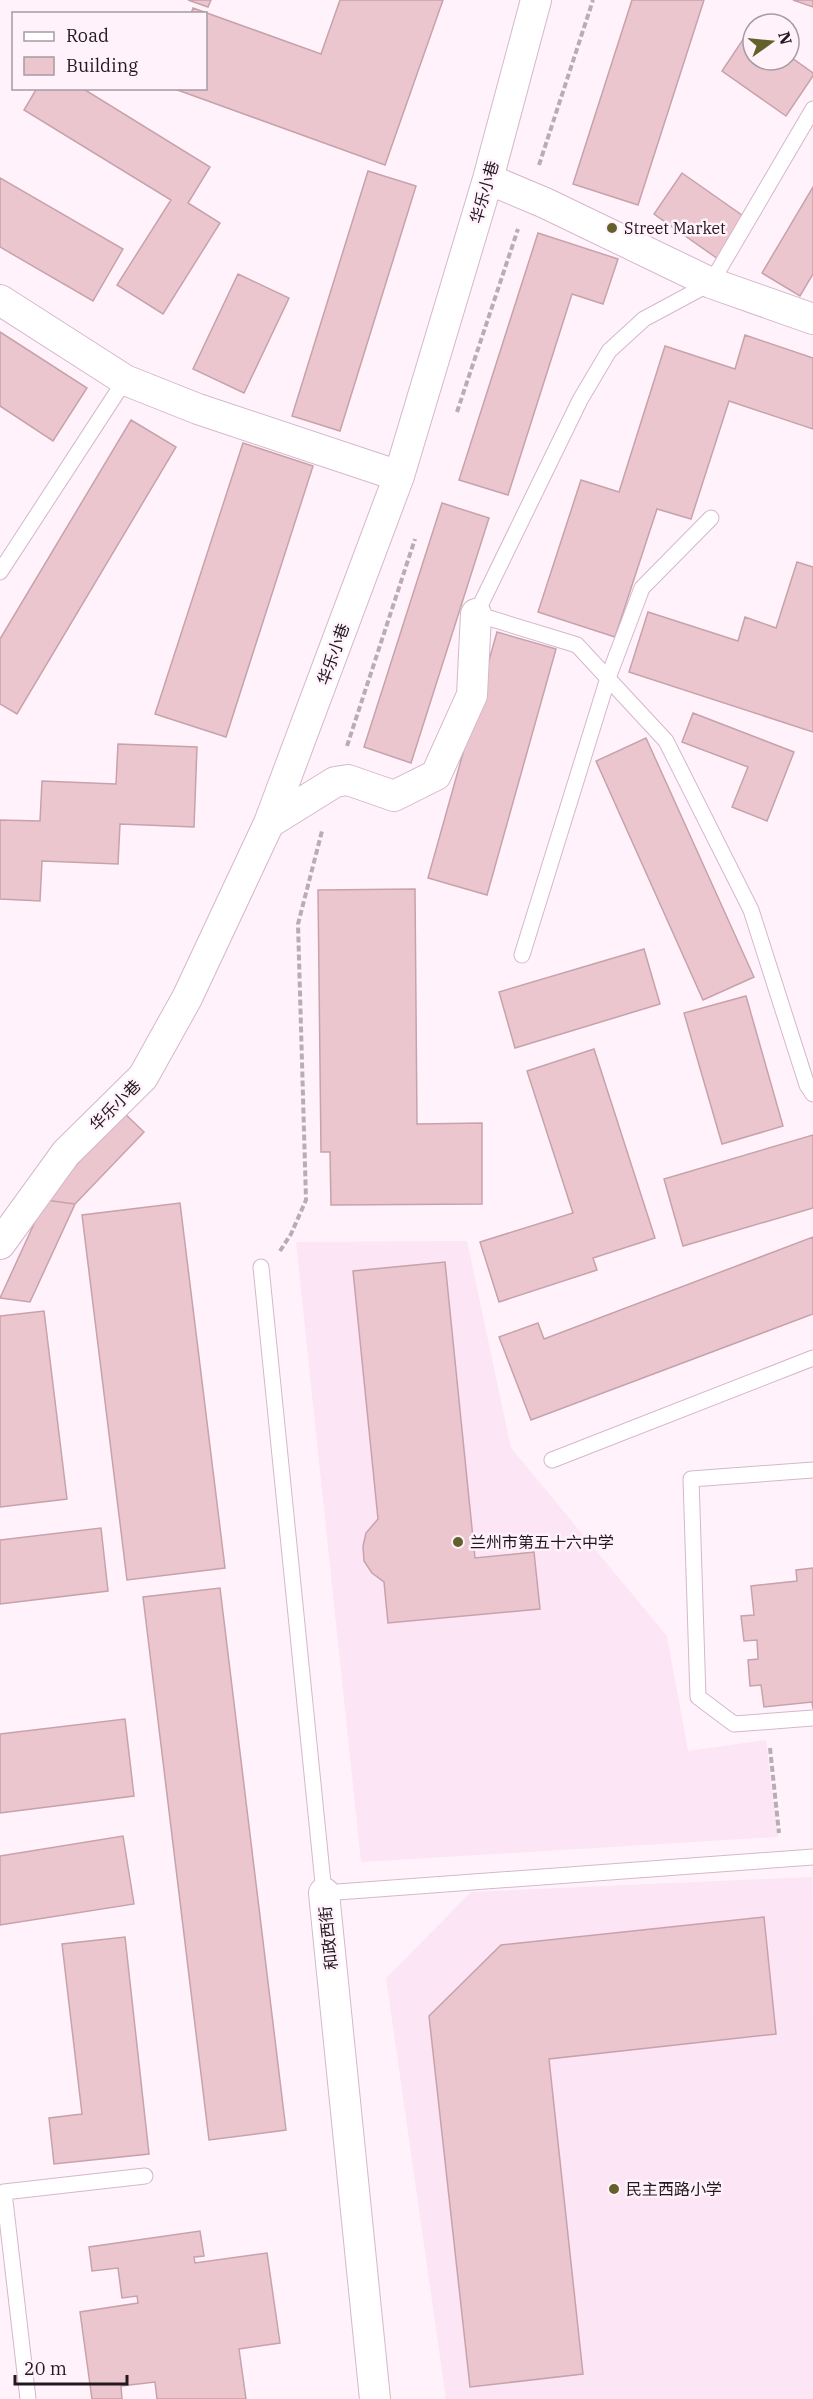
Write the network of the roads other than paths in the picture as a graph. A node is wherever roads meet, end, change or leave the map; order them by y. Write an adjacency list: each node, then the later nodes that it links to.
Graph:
1 (536, 0): 3 (street, 华乐小巷)
2 (813, 109): 4 (lane)
3 (488, 178): 4 (street); 8 (street, 华乐小巷)
4 (711, 283): 6 (street); 11 (lane)
5 (0, 300): 7 (street)
6 (813, 320)
7 (125, 380): 8 (street); 10 (lane)
8 (399, 476): 13 (street, 华乐小巷)
9 (711, 518): 12 (lane)
10 (0, 572)
11 (476, 614): 12 (lane); 13 (street)
12 (608, 678): 14 (lane); 15 (lane)
13 (269, 824): 16 (street, 华乐小巷)
14 (522, 955)
15 (813, 1094)
16 (0, 1244)
17 (261, 1267): 23 (lane)
18 (813, 1358): 19 (lane)
19 (552, 1460)
20 (813, 1470): 21 (lane)
21 (813, 1718)
22 (813, 1857): 23 (lane, 和政西街)
23 (324, 1893): 26 (street, 和政西街)
24 (146, 2176): 25 (lane)
25 (27, 2399)
26 (375, 2399)

